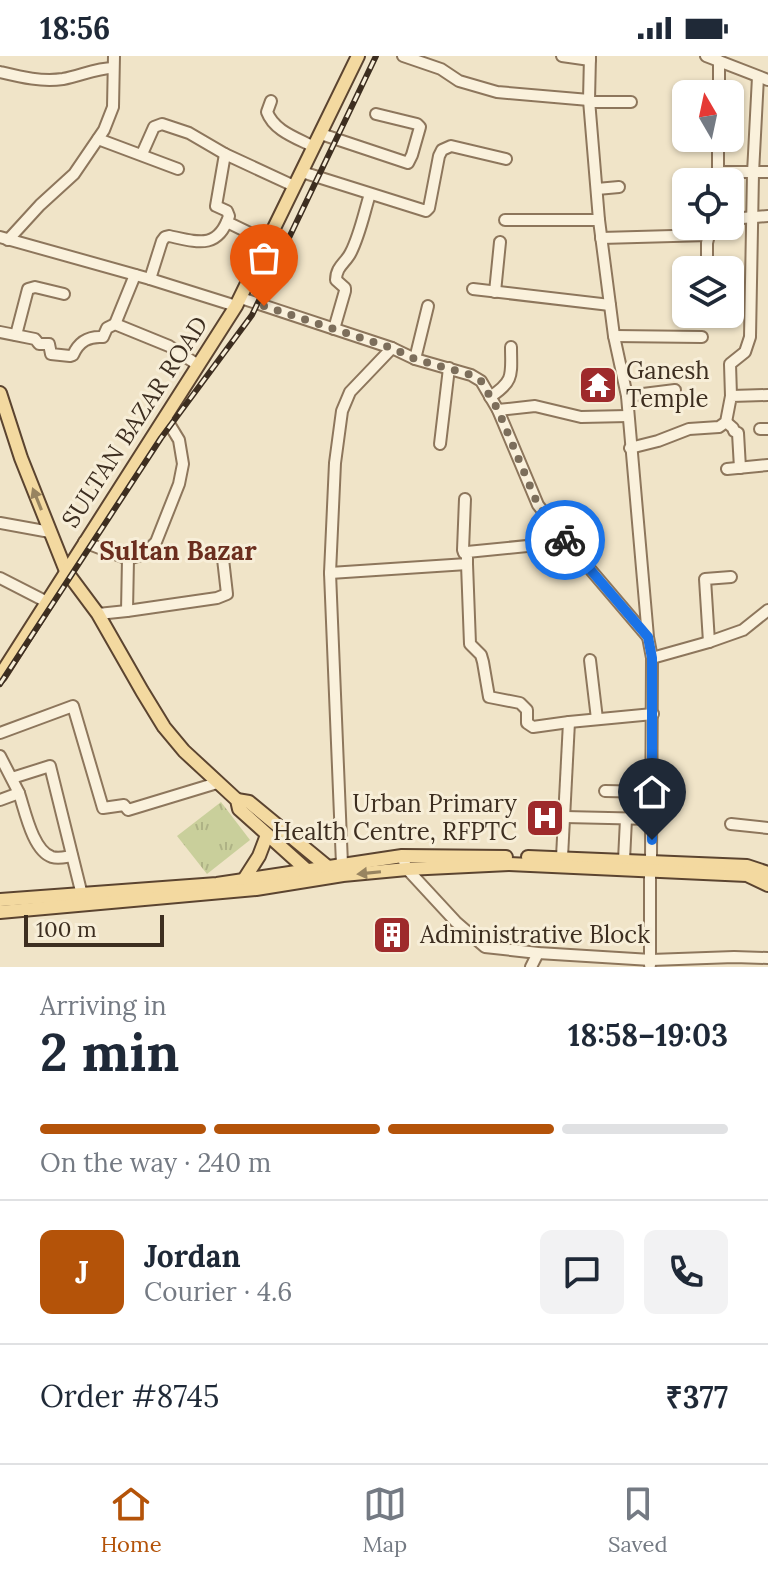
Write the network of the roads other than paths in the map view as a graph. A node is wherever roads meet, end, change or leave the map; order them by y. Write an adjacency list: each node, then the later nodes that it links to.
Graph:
1 (114, 56): 8 (street)
2 (358, 56): 16 (main road, SULTAN BAZAR ROAD)
3 (403, 56): 13 (street)
4 (562, 56): 6 (street)
5 (706, 56): 7 (street)
6 (590, 58): 13 (street)
7 (719, 61): 10 (street); 11 (street)
8 (113, 68): 9 (street); 17 (street)
9 (0, 72)
10 (763, 78): 26 (street)
11 (719, 80)
12 (271, 101): 18 (street)
13 (590, 101): 14 (street); 29 (street)
14 (631, 102)
15 (376, 114): 16 (street)
16 (321, 134): 18 (main road, SULTAN BAZAR ROAD)
17 (98, 139): 20 (street); 38 (street)
18 (314, 147): 24 (main road, SULTAN BAZAR ROAD)
19 (718, 152): 26 (street)
20 (142, 154): 21 (street); 23 (street)
21 (225, 154): 27 (street); 36 (street)
22 (506, 159): 30 (street)
23 (178, 169)
24 (302, 172): 27 (main road, SULTAN BAZAR ROAD); 30 (street)
25 (768, 172): 26 (street)
26 (753, 173): 32 (street)
27 (294, 186): 40 (main road, SULTAN BAZAR ROAD)
28 (619, 187): 29 (street)
29 (597, 189): 35 (street)
30 (370, 194): 51 (street)
31 (768, 216): 32 (street)
32 (752, 217): 33 (street); 66 (street)
33 (744, 218)
34 (505, 220): 35 (street)
35 (599, 220): 39 (street)
36 (227, 222): 40 (street); 43 (street)
37 (672, 236): 39 (street)
38 (4, 238): 42 (street)
39 (601, 238): 48 (street)
40 (268, 242): 47 (main road, SULTAN BAZAR ROAD)
41 (500, 242): 45 (street)
42 (135, 275): 43 (street); 50 (street)
43 (150, 279): 47 (street)
44 (473, 289): 45 (street)
45 (495, 292): 48 (street)
46 (64, 294): 53 (street)
47 (238, 302): 51 (street); 59 (main road, SULTAN BAZAR ROAD)
48 (610, 305): 54 (street)
49 (428, 306): 58 (street)
50 (115, 324): 53 (street); 59 (street)
51 (334, 329): 57 (street)
52 (0, 332): 53 (street)
53 (16, 335)
54 (614, 336): 55 (street); 65 (street)
55 (702, 337)
56 (511, 347): 67 (street)
57 (392, 348): 58 (street); 88 (street)
58 (415, 359): 60 (street)
59 (198, 365): 71 (main road, SULTAN BAZAR ROAD)
60 (449, 368): 67 (street); 73 (street)
61 (768, 385): 64 (street)
62 (675, 390): 65 (street)
63 (0, 393): 68 (main road)
64 (764, 395): 66 (street)
65 (627, 396): 70 (street)
66 (731, 396): 72 (street)
67 (490, 397): 69 (street)
68 (3, 410): 80 (main road, one-way to 68)
69 (498, 410): 70 (street); 82 (street)
70 (628, 416): 74 (street)
71 (165, 417): 81 (main road, SULTAN BAZAR ROAD); 85 (street)
72 (726, 422): 74 (street); 76 (street)
73 (440, 444)
74 (630, 448): 95 (street)
75 (768, 465): 76 (street)
76 (740, 468): 77 (street)
77 (727, 469)
78 (465, 499): 84 (street)
79 (0, 523): 80 (street)
80 (50, 532): 87 (main road)
81 (84, 542): 85 (street); 87 (main road, SULTAN BAZAR ROAD)
82 (567, 542): 84 (street); 95 (street)
83 (222, 550): 93 (street)
84 (467, 552): 86 (street)
85 (128, 559): 93 (street)
86 (467, 564): 88 (street); 102 (street)
87 (66, 571): 91 (main road, SULTAN BAZAR ROAD); 94 (main road)
88 (330, 573): 123 (street)
89 (731, 577): 96 (street)
90 (0, 578): 91 (street)
91 (47, 602): 99 (main road, SULTAN BAZAR ROAD)
92 (768, 610): 96 (street)
93 (127, 611): 94 (street)
94 (98, 614): 106 (main road)
95 (648, 637): 97 (street)
96 (709, 642): 97 (street)
97 (652, 658): 100 (street)
98 (590, 660): 101 (street)
99 (0, 676)
100 (653, 714): 101 (street); 108 (street)
101 (597, 719): 102 (street)
102 (569, 722): 112 (street)
103 (0, 733): 106 (street)
104 (0, 756): 105 (street)
105 (12, 778): 109 (street); 118 (street)
106 (217, 783): 111 (main road)
107 (605, 791): 108 (street)
108 (652, 792): 114 (street)
109 (19, 793): 110 (street); 118 (street)
110 (0, 800)
111 (237, 800): 117 (main road); 123 (main road)
112 (565, 817): 113 (street); 120 (street)
113 (626, 819): 114 (street); 121 (street)
114 (652, 819): 122 (street)
115 (731, 824): 116 (street)
116 (768, 828)
117 (267, 835): 126 (main road); 127 (main road)
118 (72, 856): 129 (street)
119 (402, 856): 120 (main road); 123 (main road); 124 (street)
120 (562, 857): 121 (main road)
121 (624, 860): 122 (main road)
122 (651, 866): 124 (main road); 125 (main road); 128 (main road); 135 (street)
123 (334, 869): 124 (main road, one-way to 123); 126 (main road)
124 (407, 869): 132 (street)
125 (768, 873)
126 (310, 875): 127 (main road); 131 (main road)
127 (243, 881): 129 (main road)
128 (768, 885)
129 (82, 895): 130 (main road)
130 (0, 900)
131 (0, 912)
132 (538, 953): 135 (street); 136 (street)
133 (768, 958): 134 (street)
134 (734, 962): 135 (street)
135 (651, 964)
136 (531, 967)

